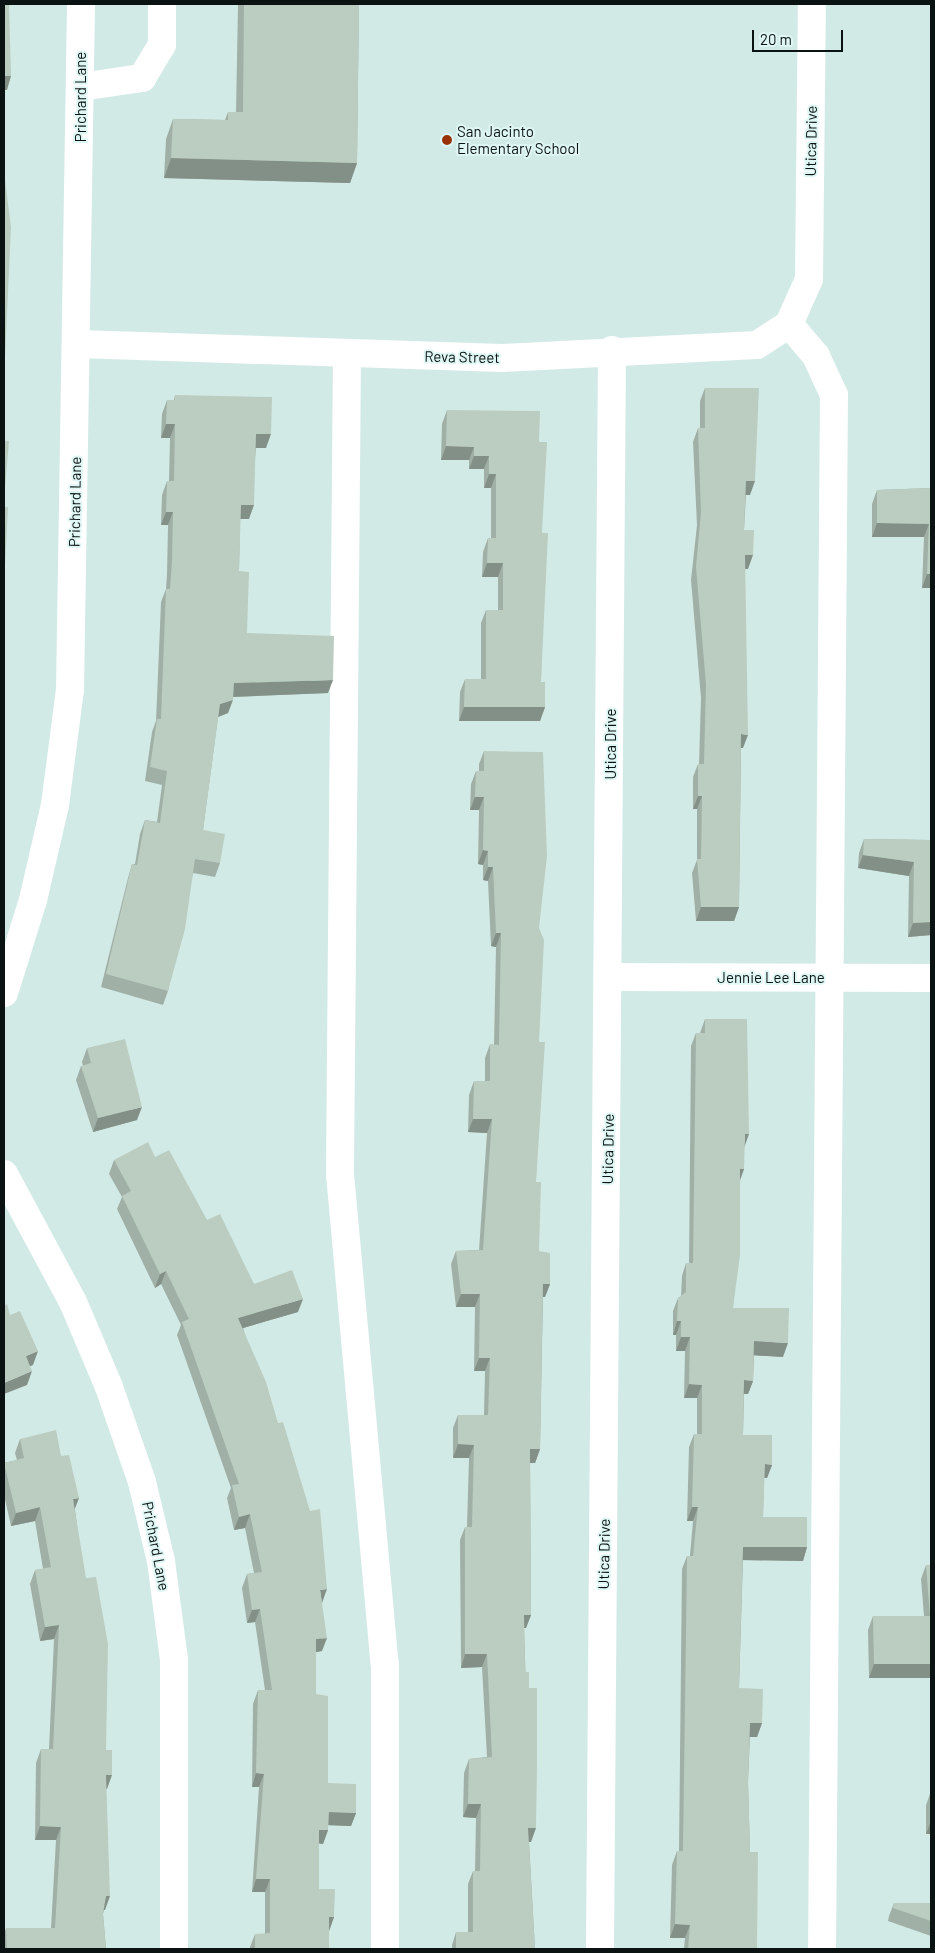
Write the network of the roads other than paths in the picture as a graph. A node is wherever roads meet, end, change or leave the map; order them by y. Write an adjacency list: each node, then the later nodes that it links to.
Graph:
1 (81, 4): 4 (street, Prichard Lane)
2 (162, 4): 4 (street)
3 (812, 4): 5 (street, Utica Drive)
4 (81, 86): 6 (street, Prichard Lane)
5 (789, 324): 7 (street, Reva Street); 10 (street)
6 (79, 344): 8 (street, Reva Street); 12 (street, Prichard Lane)
7 (612, 350): 8 (street, Reva Street); 9 (street, Utica Drive)
8 (347, 353): 15 (street)
9 (610, 977): 10 (street, Jennie Lee Lane); 16 (street, Utica Drive)
10 (827, 978): 11 (street, Jennie Lee Lane); 17 (street)
11 (931, 978)
12 (4, 993)
13 (4, 1174): 14 (street, Prichard Lane)
14 (174, 1949)
15 (385, 1949)
16 (600, 1949)
17 (822, 1949)

